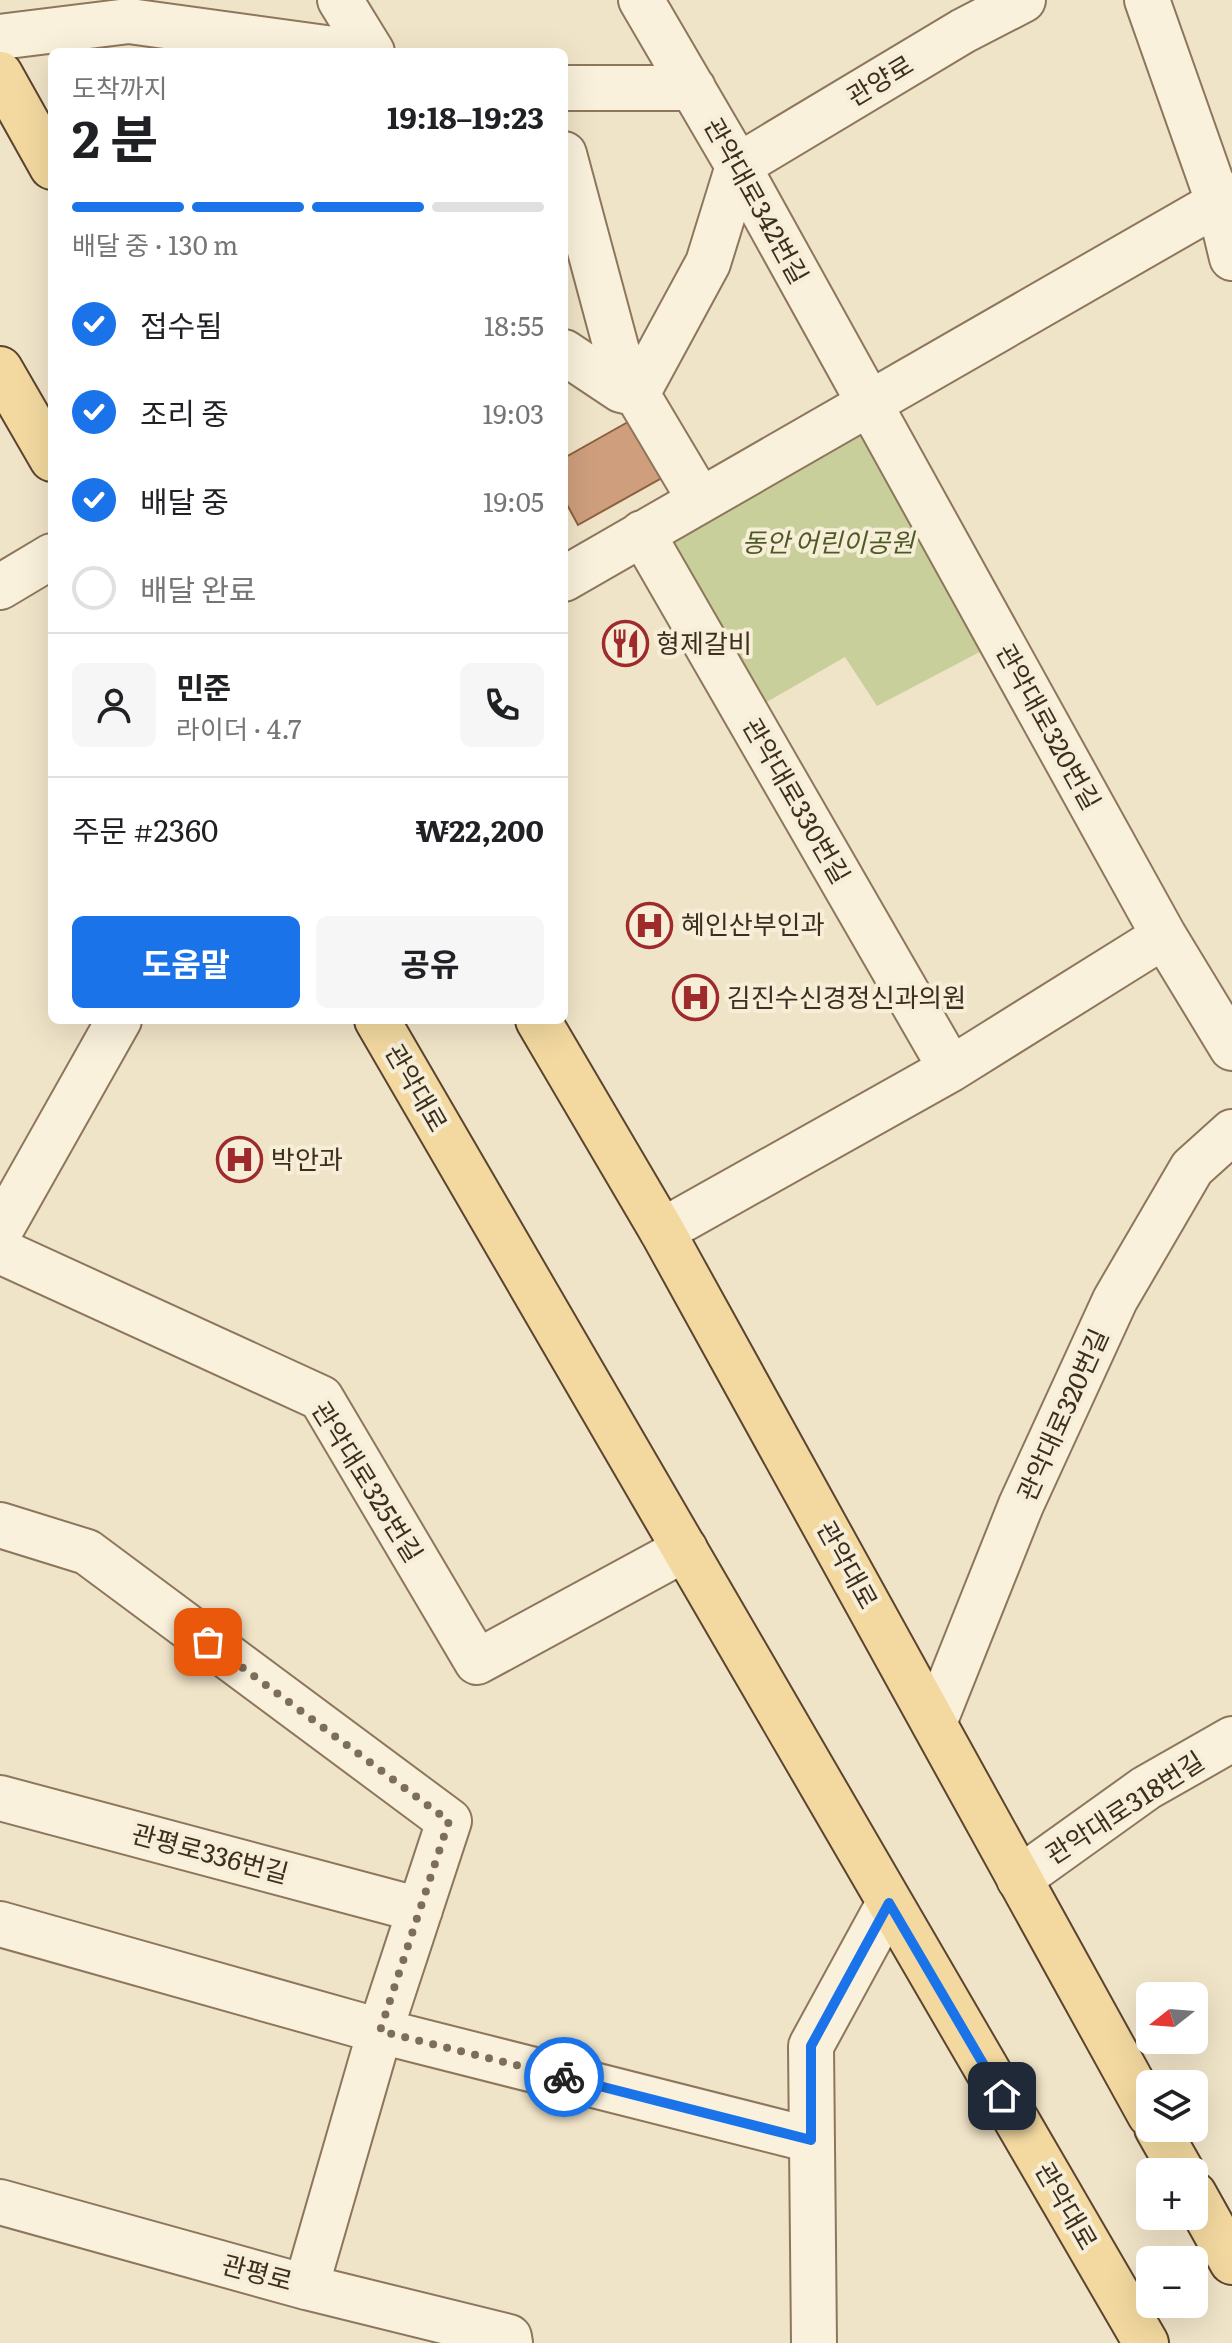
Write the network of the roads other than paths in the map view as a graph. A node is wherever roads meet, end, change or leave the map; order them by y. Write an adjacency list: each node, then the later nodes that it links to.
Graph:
1 (340, 0): 8 (street)
2 (641, 0): 11 (street, 관악대로342번길)
3 (1023, 0): 5 (street, 관양로)
4 (1147, 0): 15 (street)
5 (954, 16): 13 (street, 관양로)
6 (0, 37): 7 (street)
7 (314, 48)
8 (370, 48)
9 (0, 74): 12 (main road)
10 (568, 88): 11 (street)
11 (693, 88): 13 (street, 관악대로342번길)
12 (48, 160)
13 (738, 166): 19 (street); 20 (street, 관악대로342번길)
14 (568, 169): 19 (street)
15 (1226, 200): 16 (street); 20 (street)
16 (1232, 258)
17 (568, 355): 19 (street)
18 (0, 369): 21 (main road)
19 (637, 394): 22 (street)
20 (869, 403): 22 (street); 27 (street, 관악대로320번길)
21 (48, 452)
22 (700, 500): 23 (street)
23 (642, 533): 25 (street); 32 (street, 관악대로330번길)
24 (48, 558): 26 (street)
25 (568, 577)
26 (0, 587)
27 (1164, 936): 31 (street, 관악대로320번길); 32 (street)
28 (117, 1024): 34 (street)
29 (379, 1024): 38 (main road, 관악대로)
30 (540, 1024): 35 (main road, 관악대로)
31 (1232, 1048)
32 (951, 1069): 35 (street)
33 (1232, 1132): 39 (street, 관악대로320번길)
34 (0, 1231)
35 (662, 1231): 39 (main road, 관악대로)
36 (0, 1251): 38 (street, 관악대로325번길)
37 (0, 1525): 44 (street)
38 (685, 1549): 43 (main road, 관악대로)
39 (934, 1723): 42 (main road, 관악대로)
40 (1232, 1739): 42 (street, 관악대로318번길)
41 (0, 1798): 44 (street, 관평로336번길)
42 (1019, 1879): 47 (main road, 관악대로)
43 (889, 1903): 48 (street); 55 (main road, 관악대로)
44 (420, 1910): 46 (street)
45 (0, 1924): 46 (street)
46 (380, 2031): 48 (street); 52 (street)
47 (1136, 2090)
48 (811, 2140): 54 (street)
49 (0, 2202): 52 (street, 관평로)
50 (1208, 2219): 51 (main road)
51 (1232, 2262)
52 (306, 2287): 53 (street, 관평로)
53 (510, 2343)
54 (814, 2343)
55 (1146, 2343)

